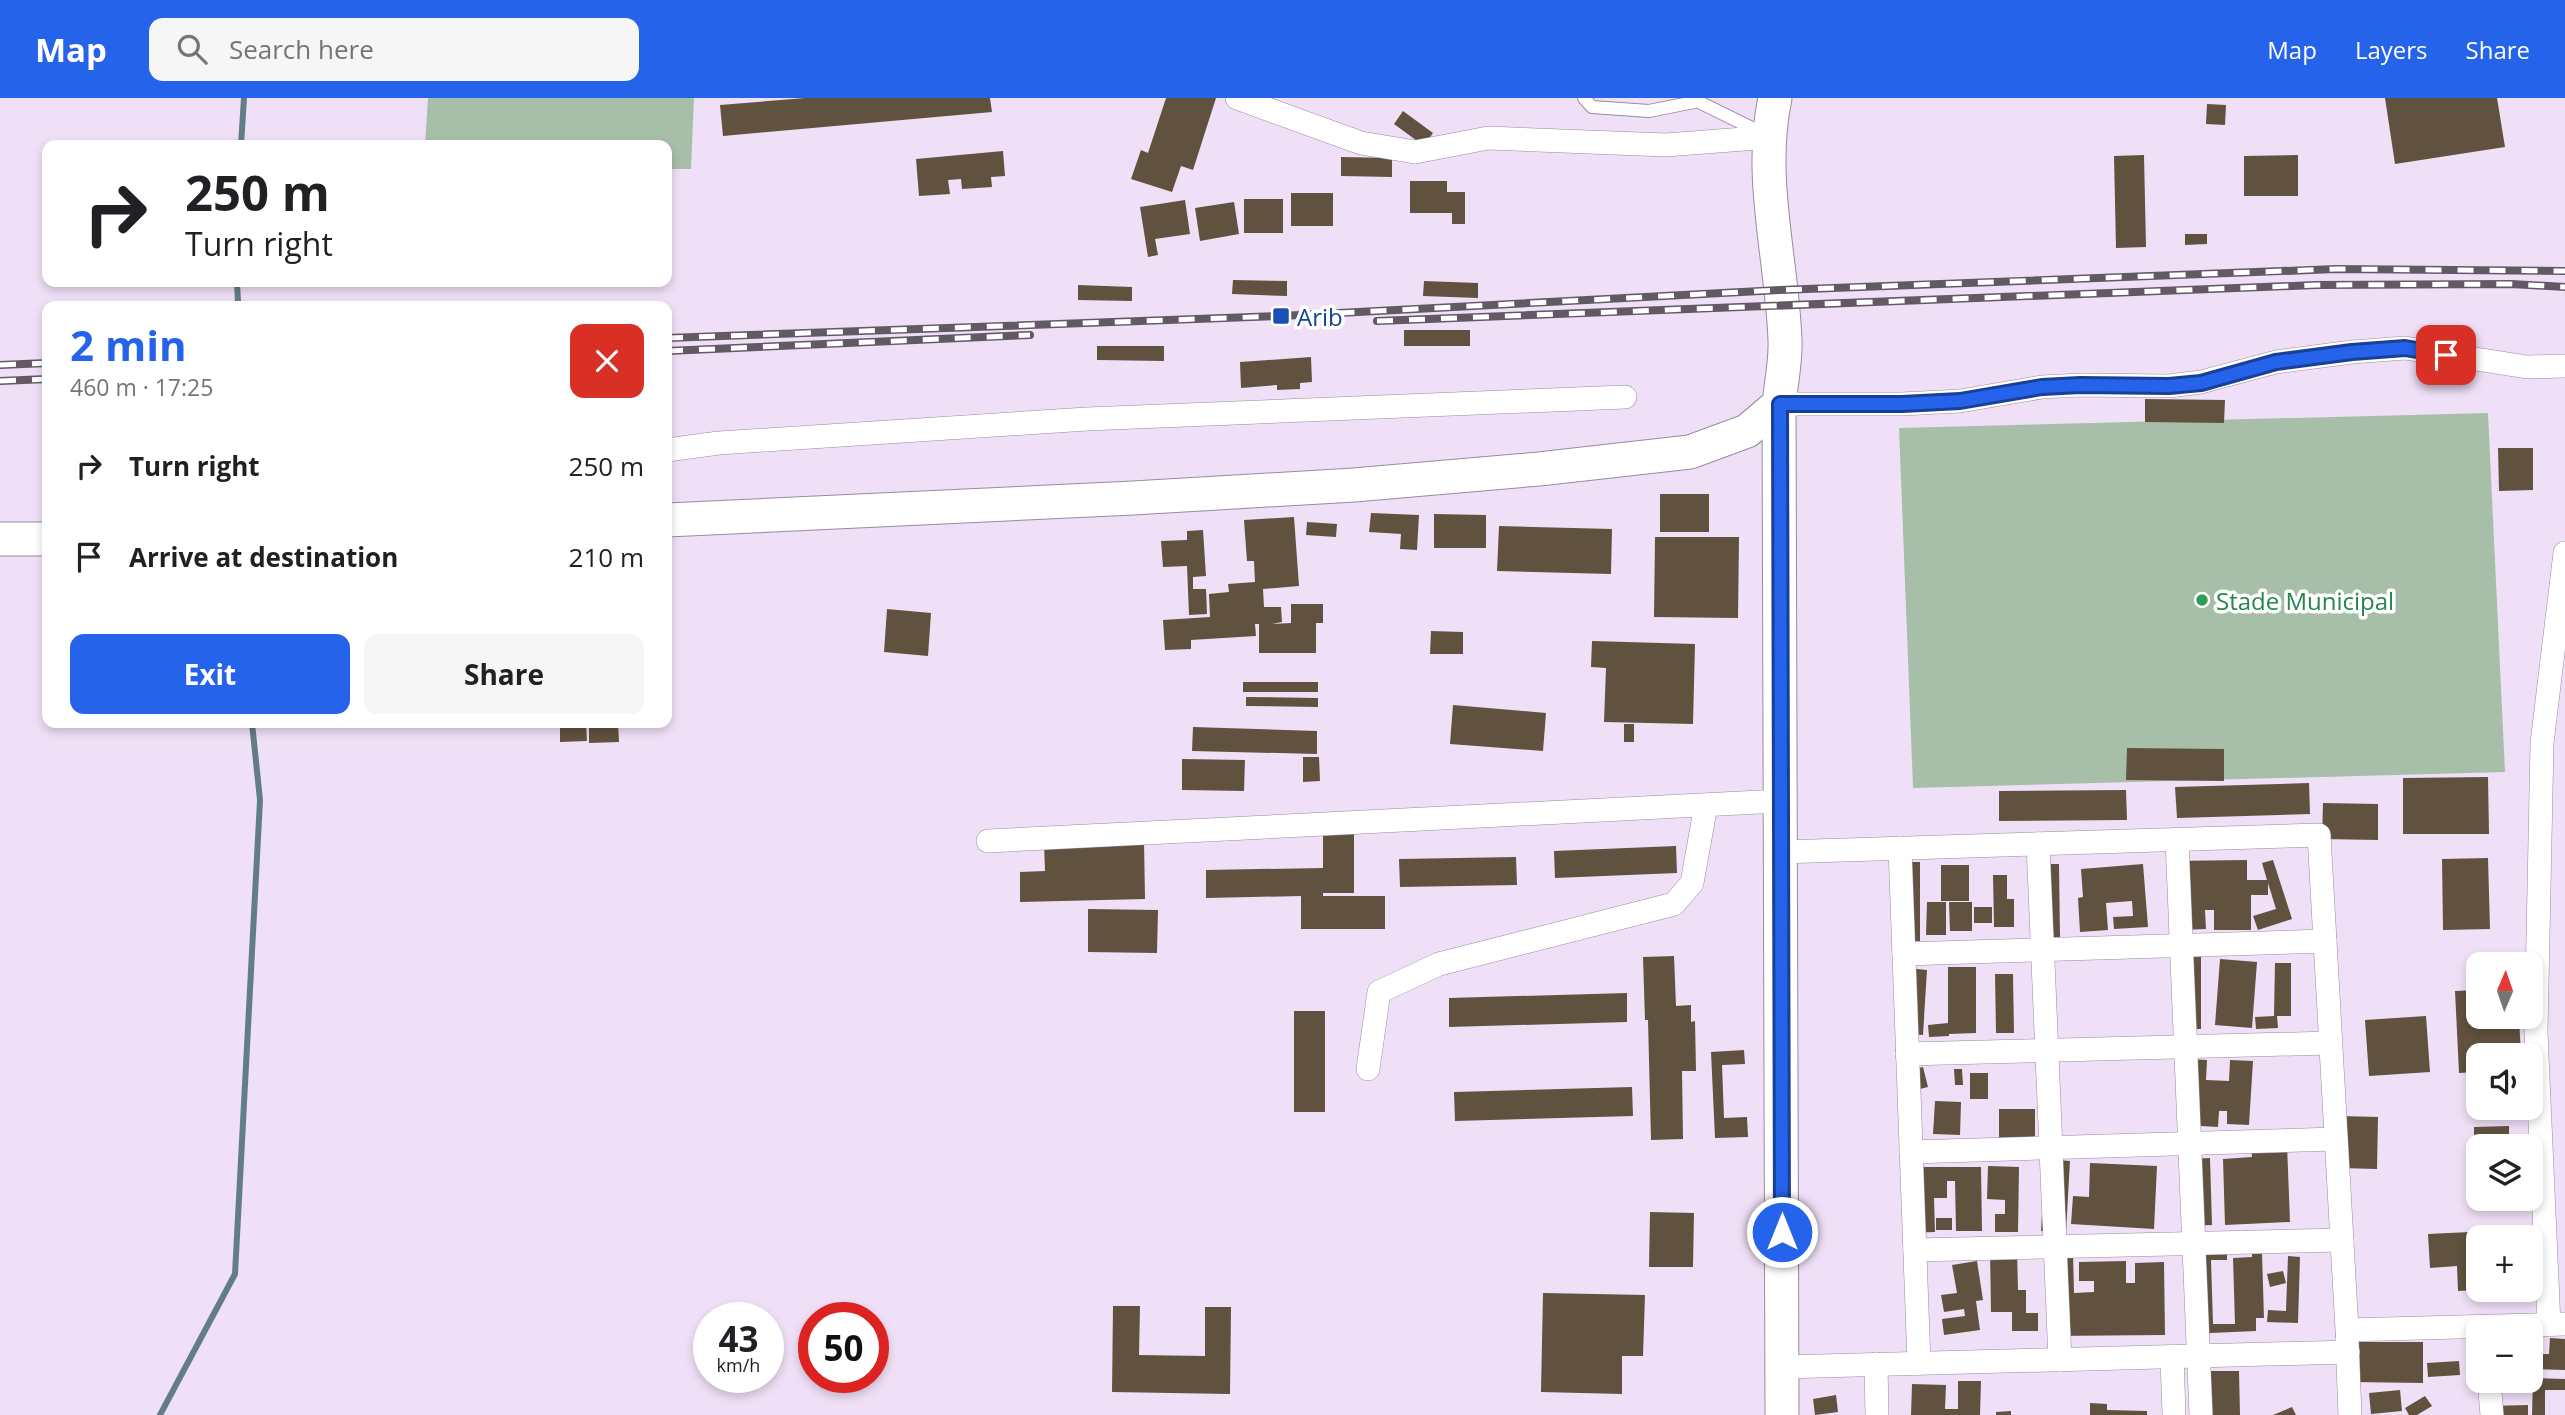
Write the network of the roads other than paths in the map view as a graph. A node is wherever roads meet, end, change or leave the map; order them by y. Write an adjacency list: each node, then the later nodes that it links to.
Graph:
1 (1237, 98): 5 (street)
2 (1584, 98): 4 (lane)
3 (1775, 98): 5 (main road)
4 (1693, 99): 5 (lane)
5 (1770, 137): 8 (main road)
6 (2565, 366): 8 (street)
7 (1625, 397): 9 (street)
8 (1780, 404): 10 (main road); 14 (main road)
9 (672, 449)
10 (672, 520)
11 (0, 539): 12 (main road)
12 (42, 540)
13 (2565, 554): 38 (street)
14 (1780, 801): 15 (street); 20 (main road)
15 (1706, 805): 17 (street); 29 (street)
16 (2178, 840): 18 (street); 21 (street); 22 (street)
17 (988, 841)
18 (2038, 844): 19 (street); 23 (street)
19 (1899, 848): 20 (street); 24 (street)
20 (1781, 852): 46 (main road)
21 (2325, 941): 22 (street); 25 (street)
22 (2182, 945): 23 (street); 26 (street)
23 (2042, 950): 24 (street); 27 (street)
24 (1903, 954): 28 (street)
25 (2330, 1043): 26 (street); 30 (street)
26 (2186, 1047): 27 (street); 31 (street)
27 (2047, 1051): 28 (street); 32 (street)
28 (1907, 1054): 33 (street)
29 (1368, 1069)
30 (2336, 1139): 31 (street); 34 (street)
31 (2190, 1143): 32 (street); 35 (street)
32 (2051, 1148): 33 (street); 36 (street)
33 (1911, 1152): 37 (street)
34 (2342, 1240): 35 (street); 40 (street)
35 (2194, 1244): 36 (street); 41 (street)
36 (2055, 1247): 37 (street); 43 (street)
37 (1915, 1250): 44 (street)
38 (2557, 1324)
39 (2466, 1329): 40 (street)
40 (2347, 1341): 41 (street); 52 (street)
41 (2199, 1356): 42 (street); 51 (street)
42 (2172, 1357): 43 (street); 50 (street)
43 (2060, 1360): 44 (street)
44 (1919, 1363): 45 (street)
45 (1876, 1364): 46 (street); 49 (street)
46 (1782, 1367): 48 (main road)
47 (2490, 1393): 53 (street)
48 (1782, 1415)
49 (1877, 1415)
50 (2174, 1415)
51 (2201, 1415)
52 (2350, 1415)
53 (2492, 1415)

